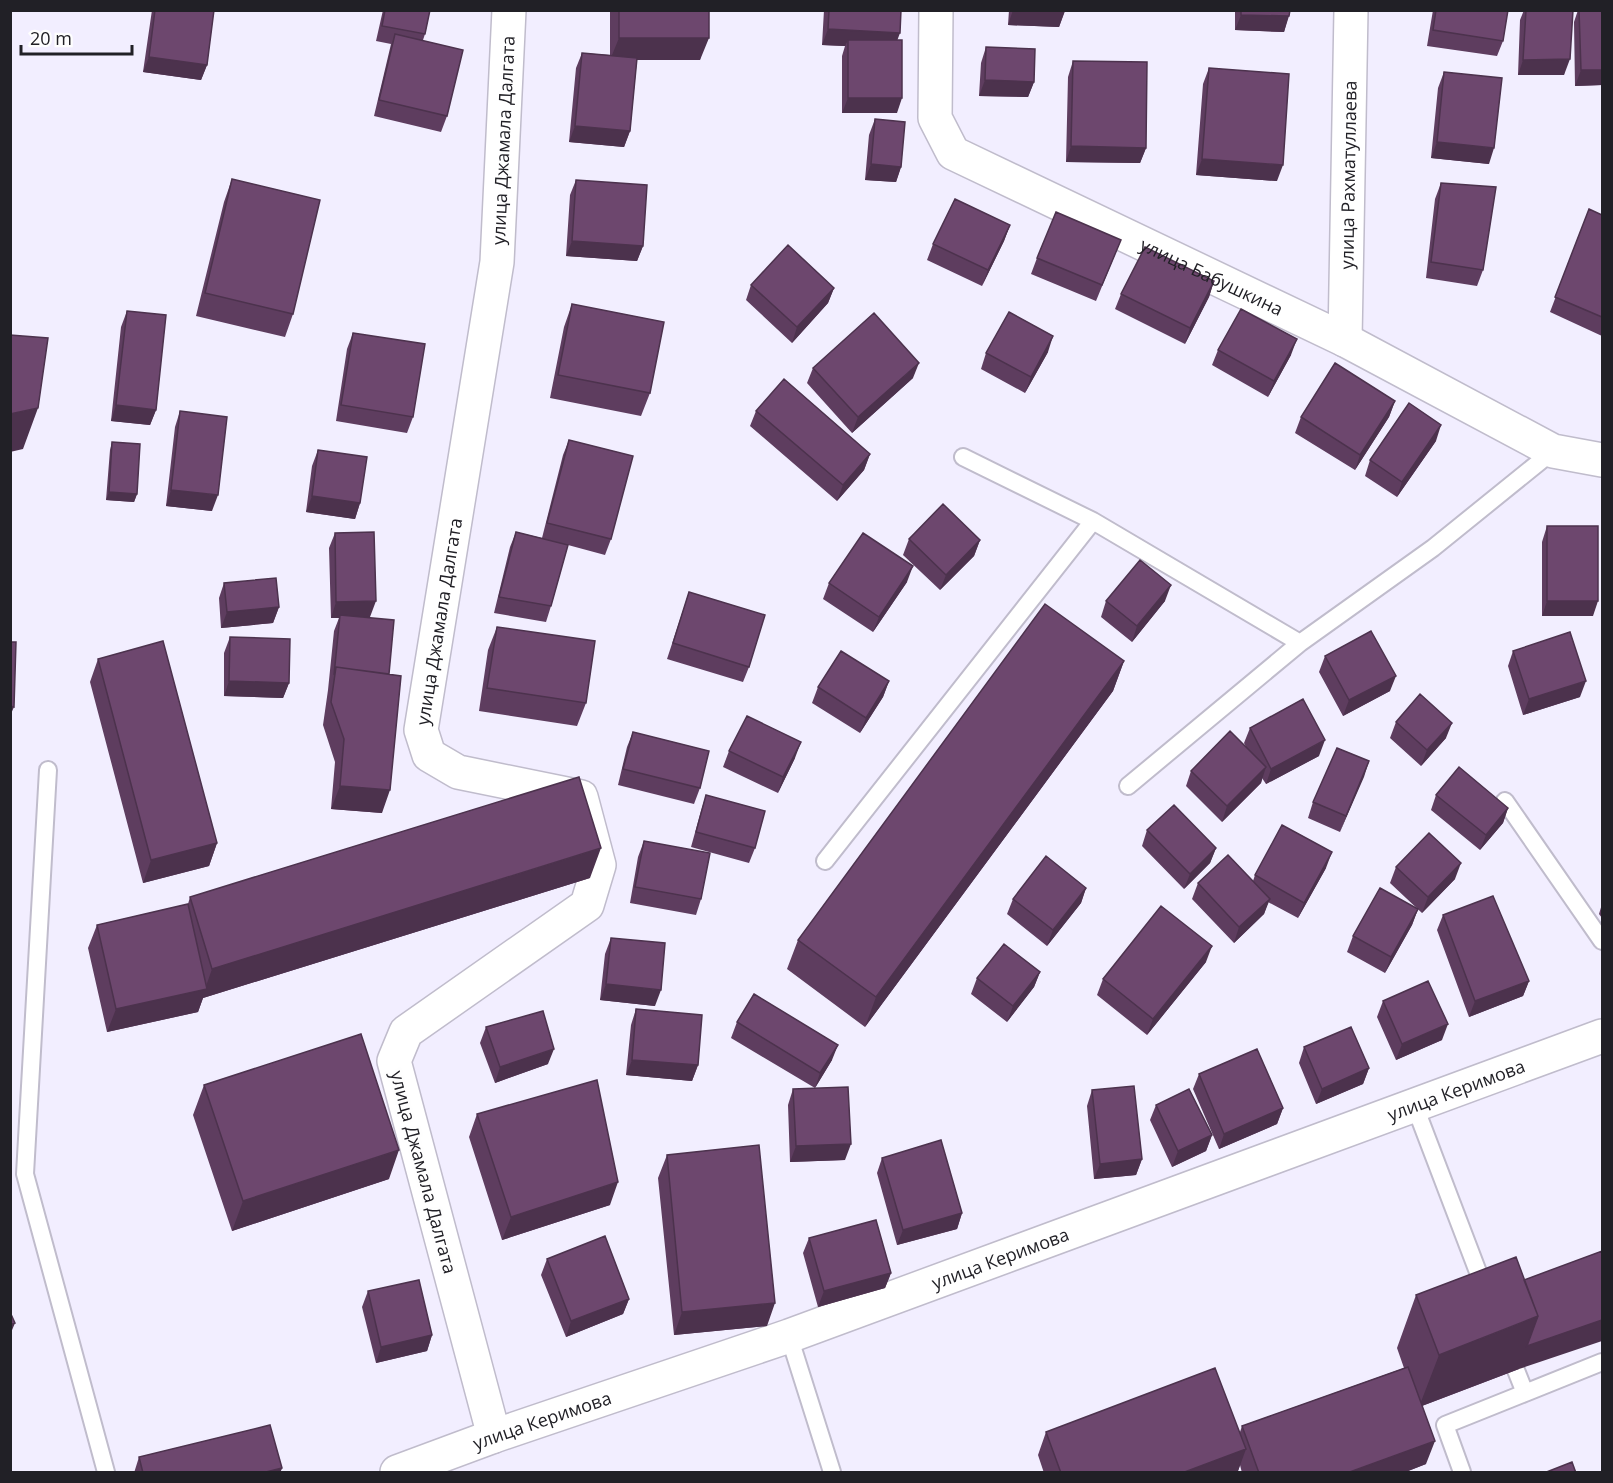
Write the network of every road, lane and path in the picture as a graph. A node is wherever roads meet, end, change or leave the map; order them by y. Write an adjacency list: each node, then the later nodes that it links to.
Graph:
1 (509, 10): 23 (street, улица Джамала Далгата)
2 (936, 10): 4 (street, улица Бабушкина)
3 (1351, 10): 4 (street, улица Рахматуллаева)
4 (1345, 340): 5 (street, улица Бабушкина)
5 (1553, 451): 7 (street, улица Бабушкина); 9 (lane)
6 (963, 457): 8 (lane)
7 (1602, 460)
8 (1093, 521): 9 (lane); 13 (lane)
9 (1300, 643): 11 (lane)
10 (48, 770): 17 (lane)
11 (1128, 786)
12 (1505, 801): 14 (lane)
13 (825, 861)
14 (1602, 941)
15 (1602, 1036): 16 (street, улица Керимова)
16 (1414, 1104): 18 (lane); 19 (street, улица Керимова)
17 (18, 1174): 24 (lane)
18 (1491, 1304)
19 (789, 1336): 23 (street, улица Керимова); 26 (lane)
20 (1503, 1338): 22 (lane)
21 (1602, 1362): 22 (lane)
22 (1525, 1393): 27 (lane)
23 (478, 1452): 25 (street, улица Керимова)
24 (106, 1473)
25 (397, 1473)
26 (832, 1473)
27 (1462, 1473)

